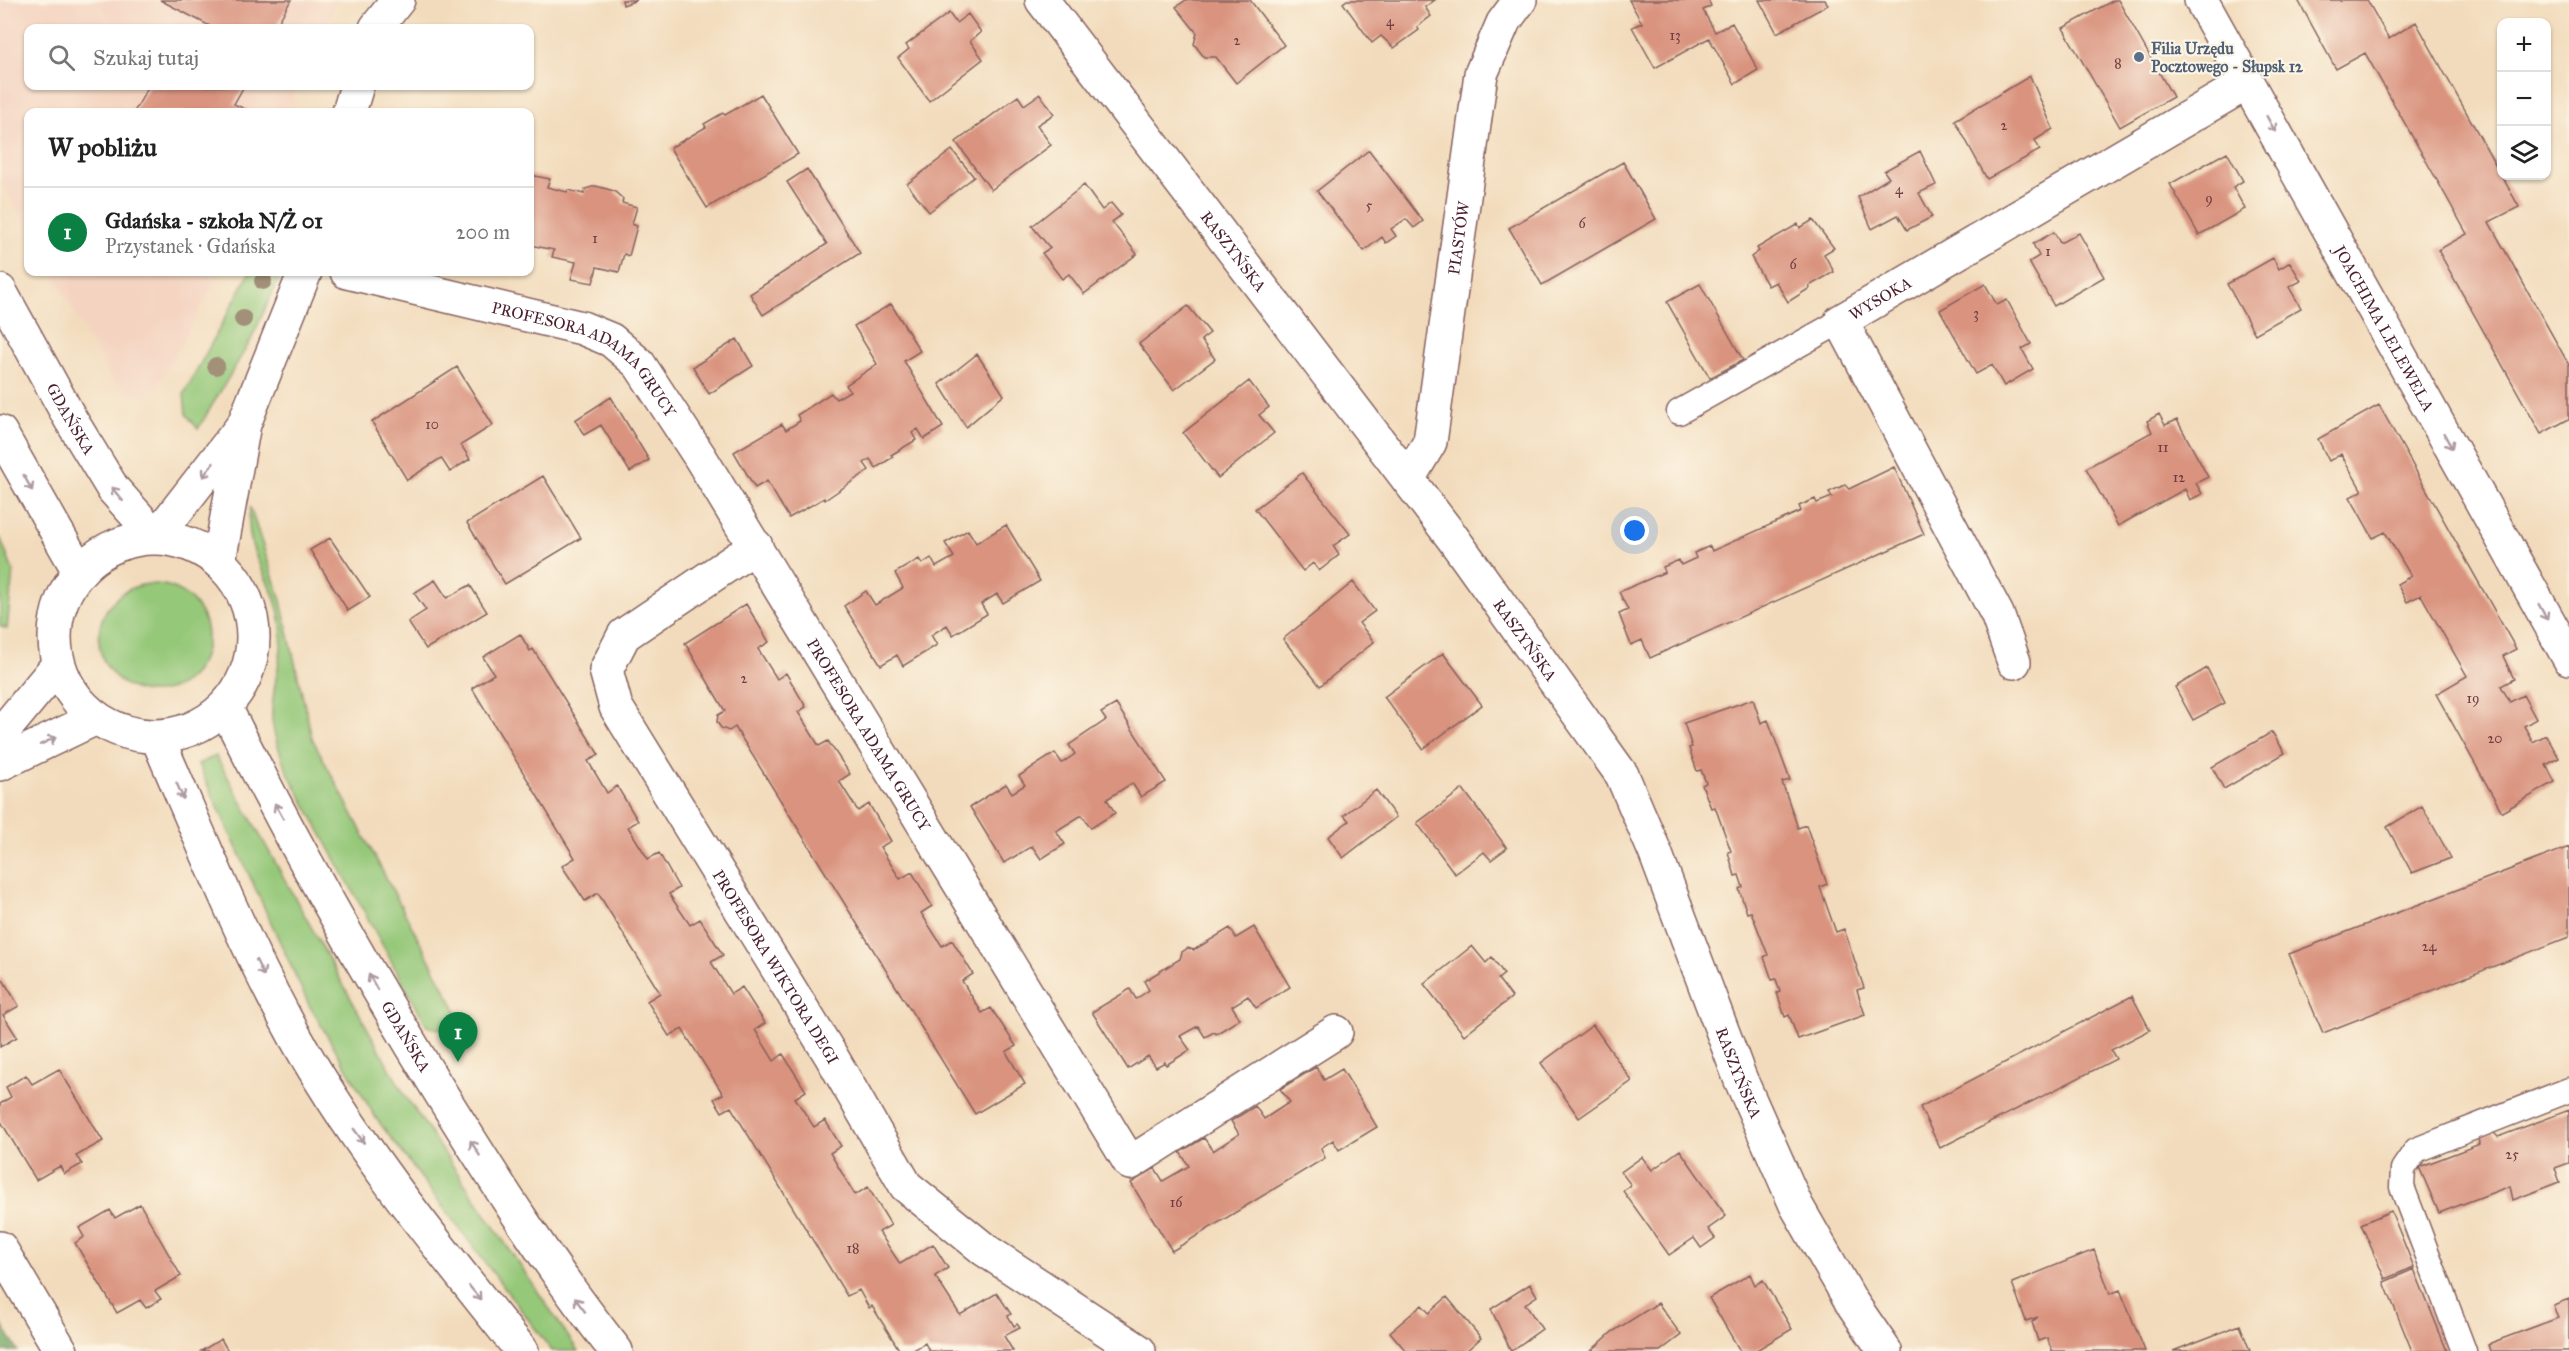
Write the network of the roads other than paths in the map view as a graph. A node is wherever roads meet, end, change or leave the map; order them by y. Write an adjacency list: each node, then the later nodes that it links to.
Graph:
1 (399, 0): 5 (street)
2 (1042, 0): 16 (street, RASZYŃSKA)
3 (1520, 0): 16 (street, PIASTÓW)
4 (2201, 0): 6 (street, JOACHIMA LELEWELA)
5 (379, 24)
6 (2247, 83): 12 (street, WYSOKA); 21 (street, JOACHIMA LELEWELA, one-way to 21)
7 (356, 90): 8 (street)
8 (350, 108)
9 (303, 276): 14 (street)
10 (364, 276): 18 (street, PROFESORA ADAMA GRUCY)
11 (0, 291): 17 (street, GDAŃSKA, one-way to 11)
12 (1841, 321): 13 (lane); 22 (street, WYSOKA)
13 (1679, 412)
14 (244, 424): 17 (street, one-way to 17); 19 (street)
15 (0, 432): 20 (street, one-way to 20)
16 (1408, 479): 36 (street, RASZYŃSKA)
17 (156, 537): 19 (street); 20 (street)
18 (756, 546): 29 (street, PROFESORA ADAMA GRUCY); 35 (street, PROFESORA WIKTORA DEGI)
19 (219, 561): 24 (street)
20 (79, 571): 23 (street)
21 (2569, 658)
22 (2014, 662)
23 (58, 665): 25 (street); 26 (street)
24 (225, 707): 27 (street); 34 (street, GDAŃSKA, one-way to 24)
25 (96, 718): 27 (street); 28 (street, one-way to 25)
26 (0, 735)
27 (157, 737): 33 (street, one-way to 33)
28 (0, 764)
29 (1336, 1032)
30 (2569, 1090): 37 (lane)
31 (0, 1248): 32 (street)
32 (61, 1351)
33 (522, 1351)
34 (616, 1351)
35 (1139, 1351)
36 (1886, 1351)
37 (2464, 1351)

